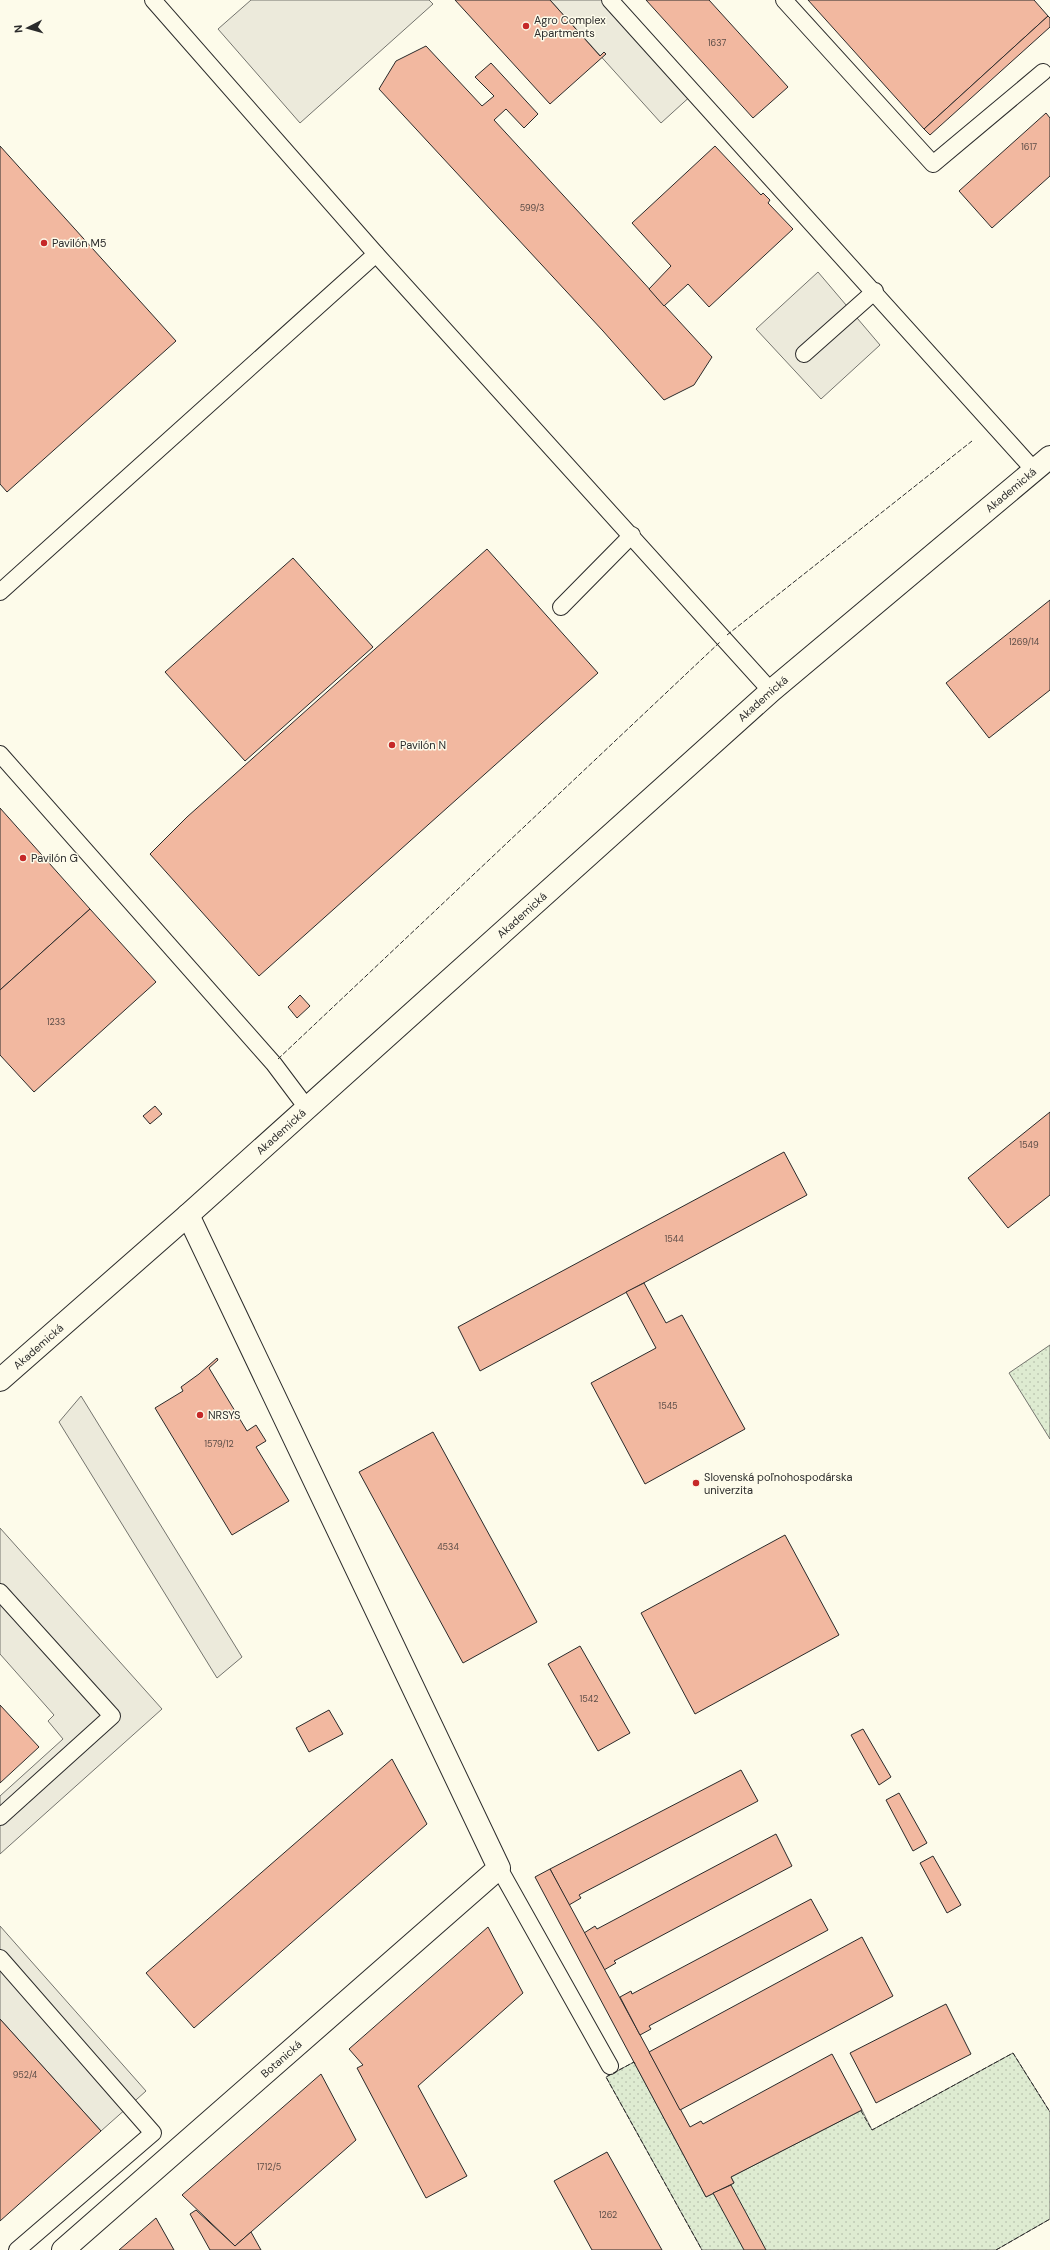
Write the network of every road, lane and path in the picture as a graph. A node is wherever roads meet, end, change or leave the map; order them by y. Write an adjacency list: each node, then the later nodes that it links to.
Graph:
1 (153, 0): 5 (lane)
2 (610, 0): 6 (lane)
3 (784, 0): 4 (lane)
4 (1048, 73)
5 (376, 254): 9 (lane); 10 (lane)
6 (875, 292): 7 (lane); 8 (lane)
7 (804, 354)
8 (1042, 463): 12 (street, Akademická)
9 (632, 535): 11 (lane); 12 (lane)
10 (0, 592)
11 (561, 607)
12 (771, 691): 14 (street, Akademická)
13 (0, 754): 14 (lane)
14 (307, 1108): 15 (street, Akademická)
15 (188, 1215): 16 (street, Akademická); 19 (street)
16 (0, 1380)
17 (0, 1592): 18 (lane)
18 (0, 1817)
19 (500, 1868): 21 (lane); 23 (street, Botanická)
20 (0, 1958): 22 (lane)
21 (610, 2066)
22 (17, 2250)
23 (63, 2250)

